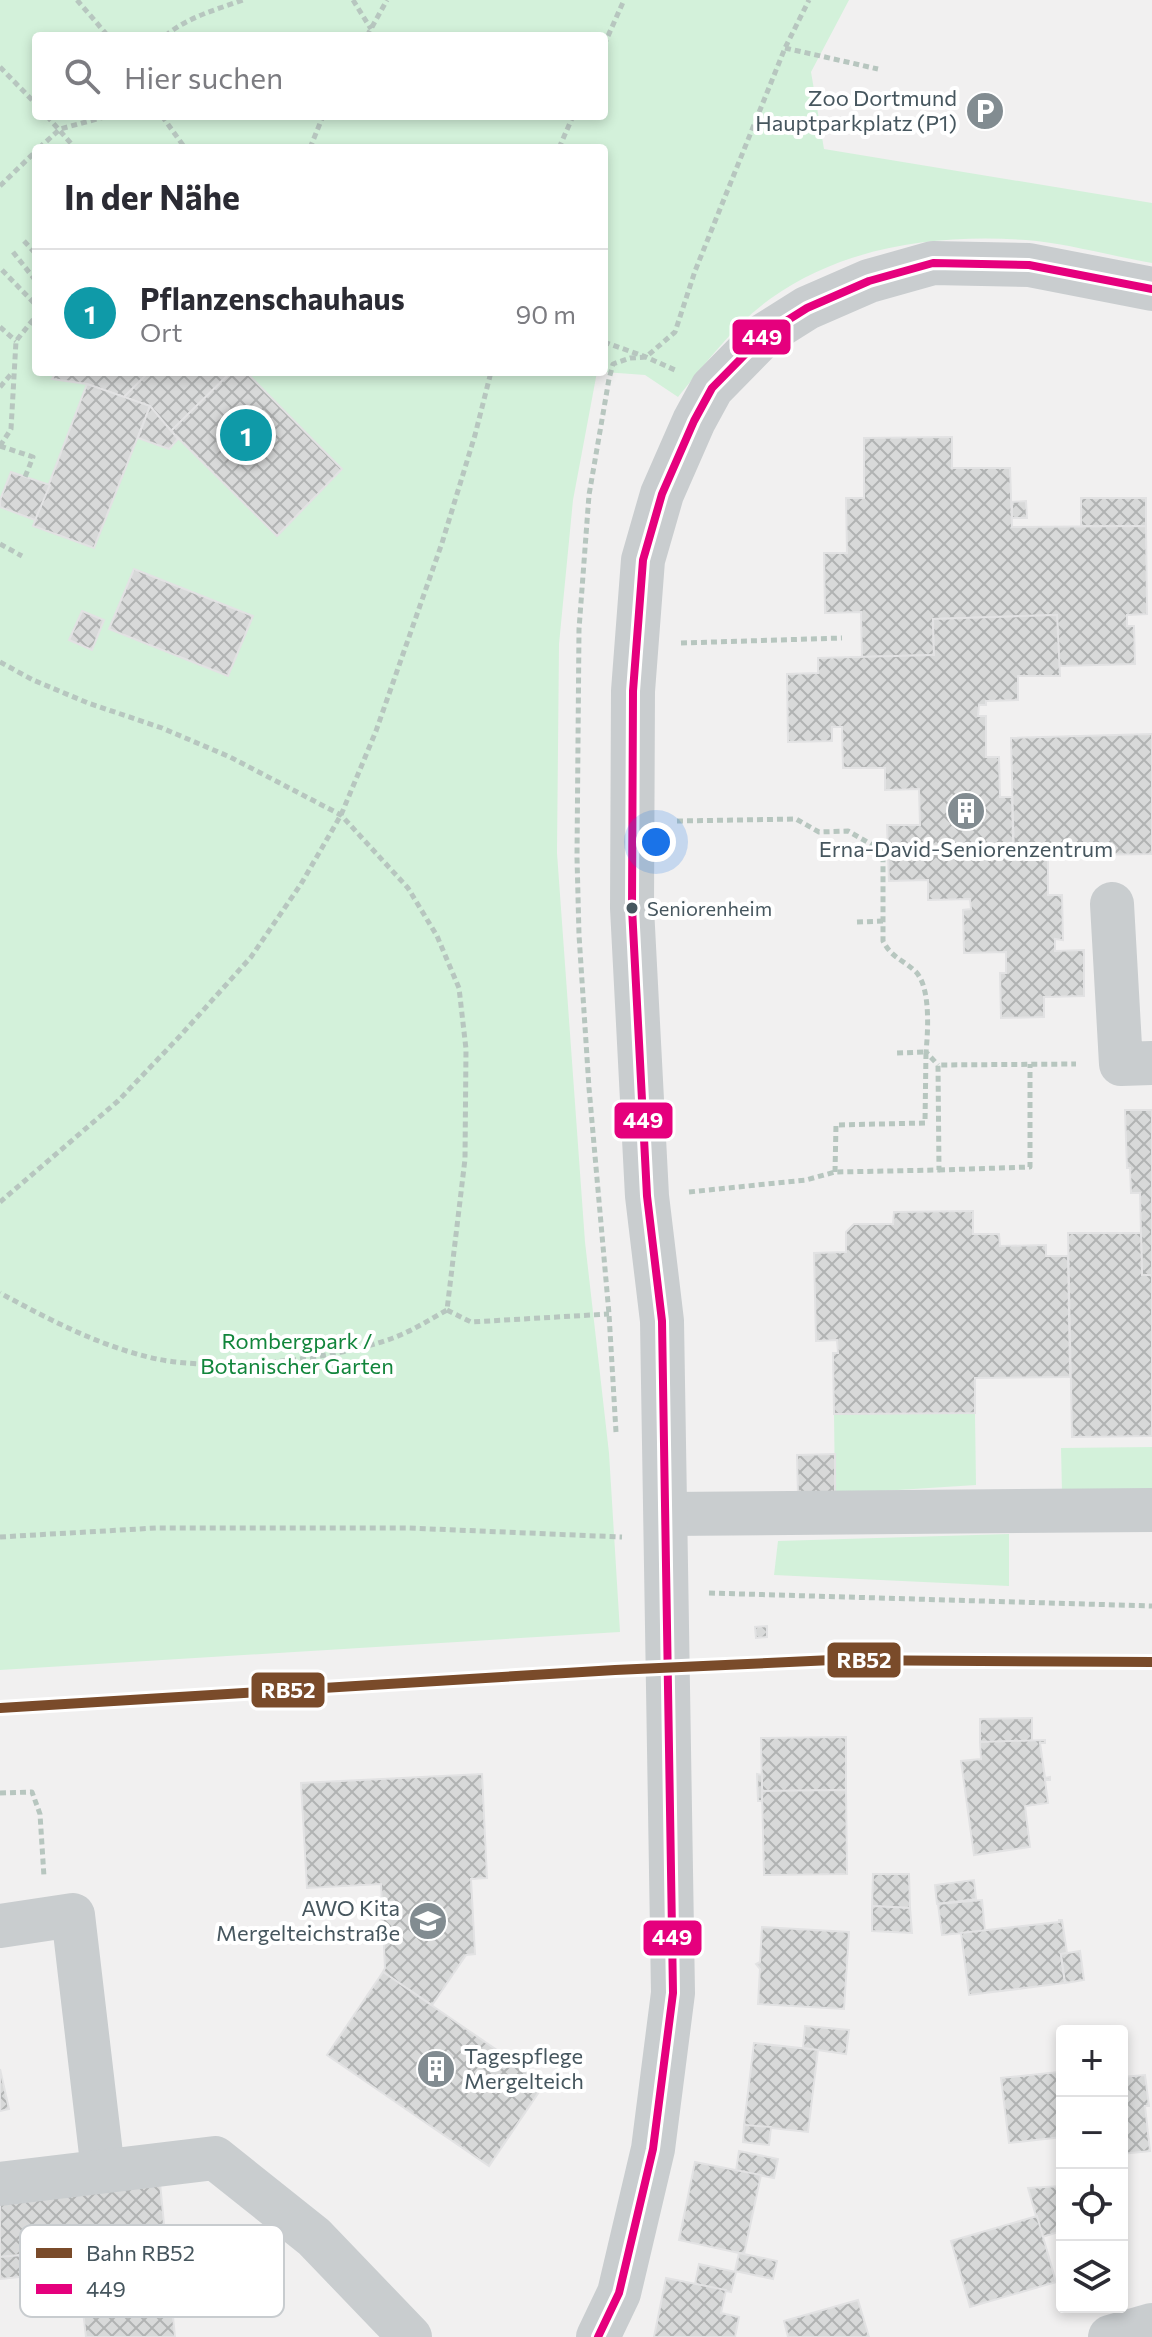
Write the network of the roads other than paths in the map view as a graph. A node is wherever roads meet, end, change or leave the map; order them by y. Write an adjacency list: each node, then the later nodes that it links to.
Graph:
1 (1152, 289): 5 (street)
2 (1112, 904): 3 (street)
3 (1136, 1063)
4 (1152, 1510): 5 (street)
5 (649, 1526): 11 (street)
6 (19, 1922): 7 (street)
7 (103, 2171): 8 (street); 10 (street)
8 (0, 2184)
9 (1152, 2325): 12 (street)
10 (410, 2337)
11 (598, 2337)
12 (1110, 2337)

